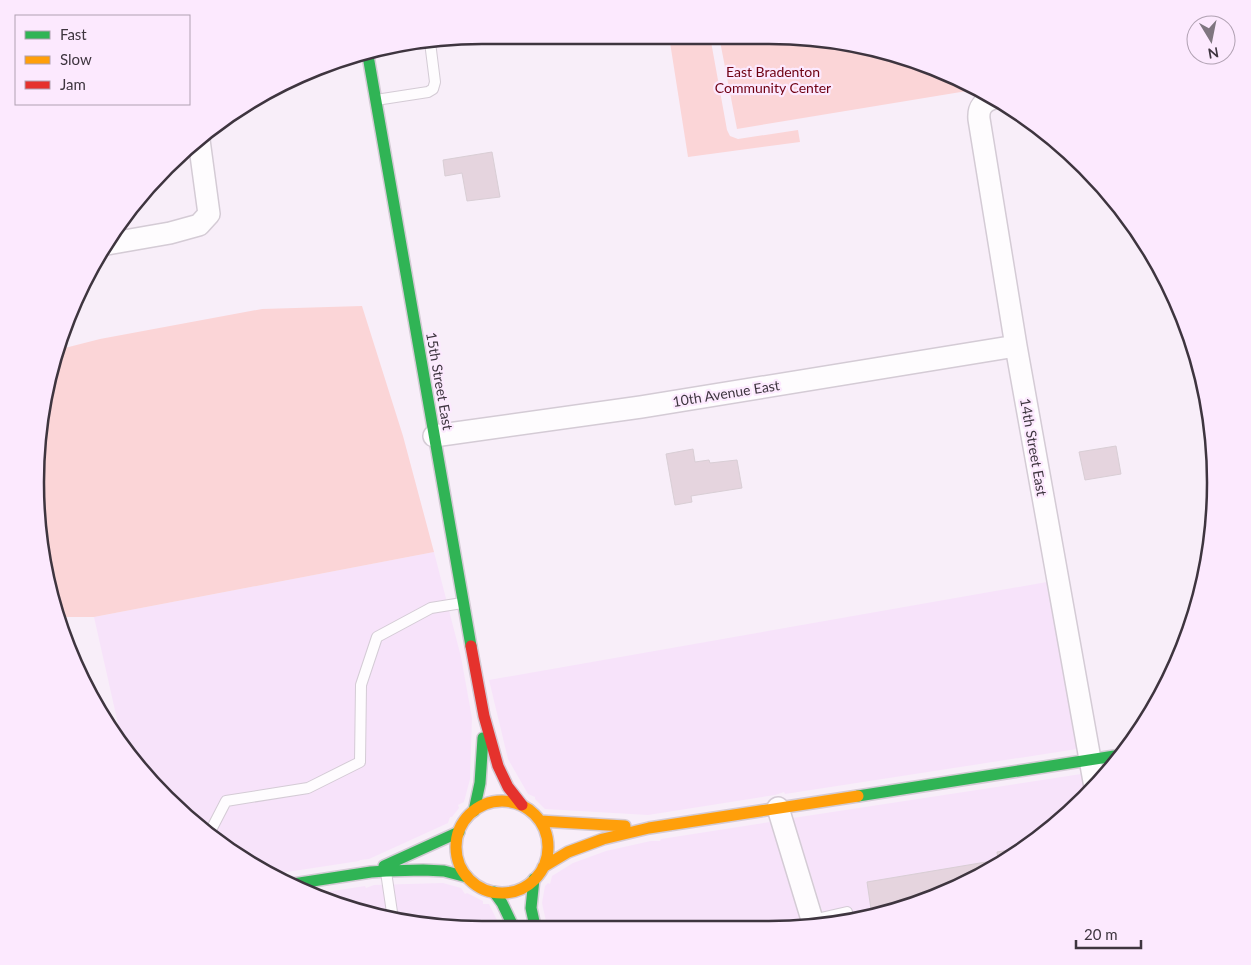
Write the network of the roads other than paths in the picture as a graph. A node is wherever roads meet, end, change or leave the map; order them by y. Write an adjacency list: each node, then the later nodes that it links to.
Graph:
1 (431, 47): 3 (lane)
2 (369, 59): 3 (main road, 15th Street East)
3 (376, 100): 8 (main road, 15th Street East)
4 (987, 102): 7 (street, 14th Street East)
5 (201, 146): 6 (street)
6 (116, 242)
7 (1016, 346): 8 (street, 10th Avenue East); 12 (street, 14th Street East)
8 (434, 436): 9 (main road, 15th Street East)
9 (463, 603): 10 (main road, 15th Street East); 18 (lane)
10 (484, 716): 14 (main road, 15th Street East); 16 (main road, 15th Street East)
11 (1111, 757): 12 (main road)
12 (1090, 760): 13 (street, 14th Street East); 15 (main road)
13 (1093, 777)
14 (522, 805): 16 (main road); 17 (main road)
15 (778, 808): 19 (main road); 31 (street)
16 (474, 811): 20 (main road)
17 (540, 821): 19 (main road); 21 (main road)
18 (212, 828)
19 (649, 828): 21 (main road)
20 (459, 832): 23 (main road); 24 (main road)
21 (543, 867): 25 (main road)
22 (386, 871): 23 (main road); 24 (main road); 28 (lane)
23 (371, 872): 26 (main road)
24 (467, 877): 27 (main road)
25 (534, 879): 27 (main road); 33 (main road)
26 (303, 883)
27 (494, 892): 32 (main road)
28 (392, 912)
29 (847, 914): 30 (lane)
30 (836, 916)
31 (812, 918)
32 (511, 921)
33 (533, 921)

